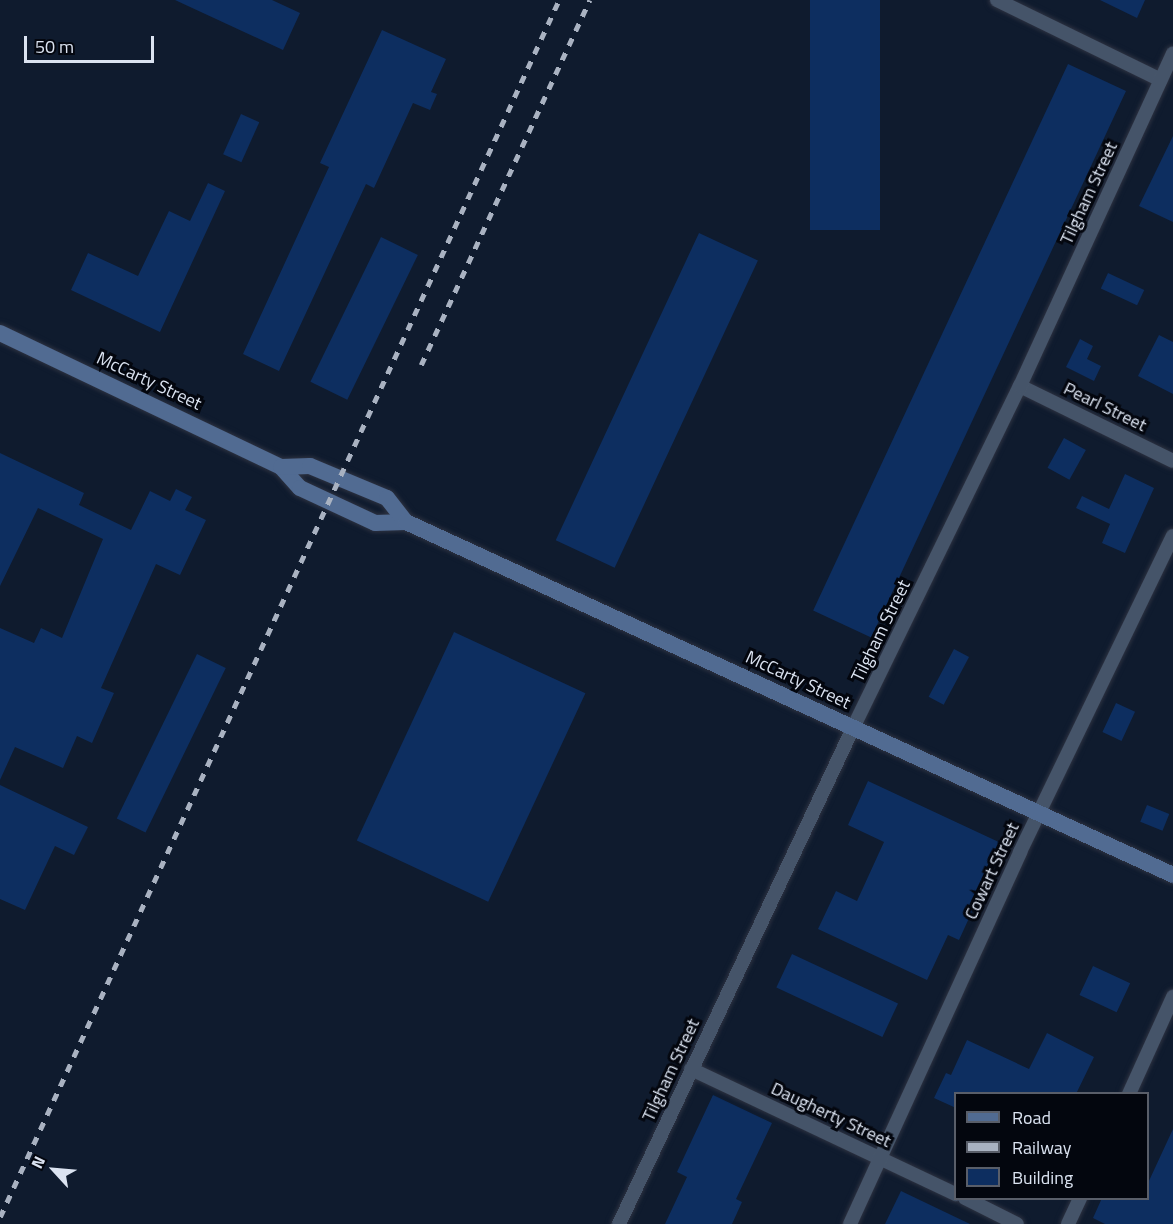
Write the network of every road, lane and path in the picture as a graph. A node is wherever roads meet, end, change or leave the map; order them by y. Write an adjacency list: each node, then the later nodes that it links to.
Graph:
1 (997, 0): 3 (street)
2 (1173, 53): 3 (street, Tilgham Street)
3 (1161, 80): 5 (street, Tilgham Street)
4 (0, 333): 7 (main road, McCarty Street)
5 (1020, 386): 6 (street, Pearl Street); 10 (street, Tilgham Street)
6 (1173, 461)
7 (281, 467): 8 (main road, McCarty Street); 8 (main road, McCarty Street)
8 (406, 522): 10 (main road, McCarty Street)
9 (1173, 536): 11 (street, Cowart Street)
10 (854, 728): 11 (main road, McCarty Street); 14 (street, Tilgham Street)
11 (1040, 811): 12 (main road, McCarty Street); 16 (street, Cowart Street)
12 (1173, 875)
13 (1173, 997): 15 (street)
14 (691, 1069): 16 (street, Daugherty Street); 20 (street, Tilgham Street)
15 (1130, 1092)
16 (882, 1158): 17 (street, Daugherty Street); 21 (street, Cowart Street)
17 (954, 1193)
18 (969, 1200): 22 (street)
19 (1079, 1200): 23 (street)
20 (619, 1224)
21 (850, 1224)
22 (1017, 1224)
23 (1068, 1224)

